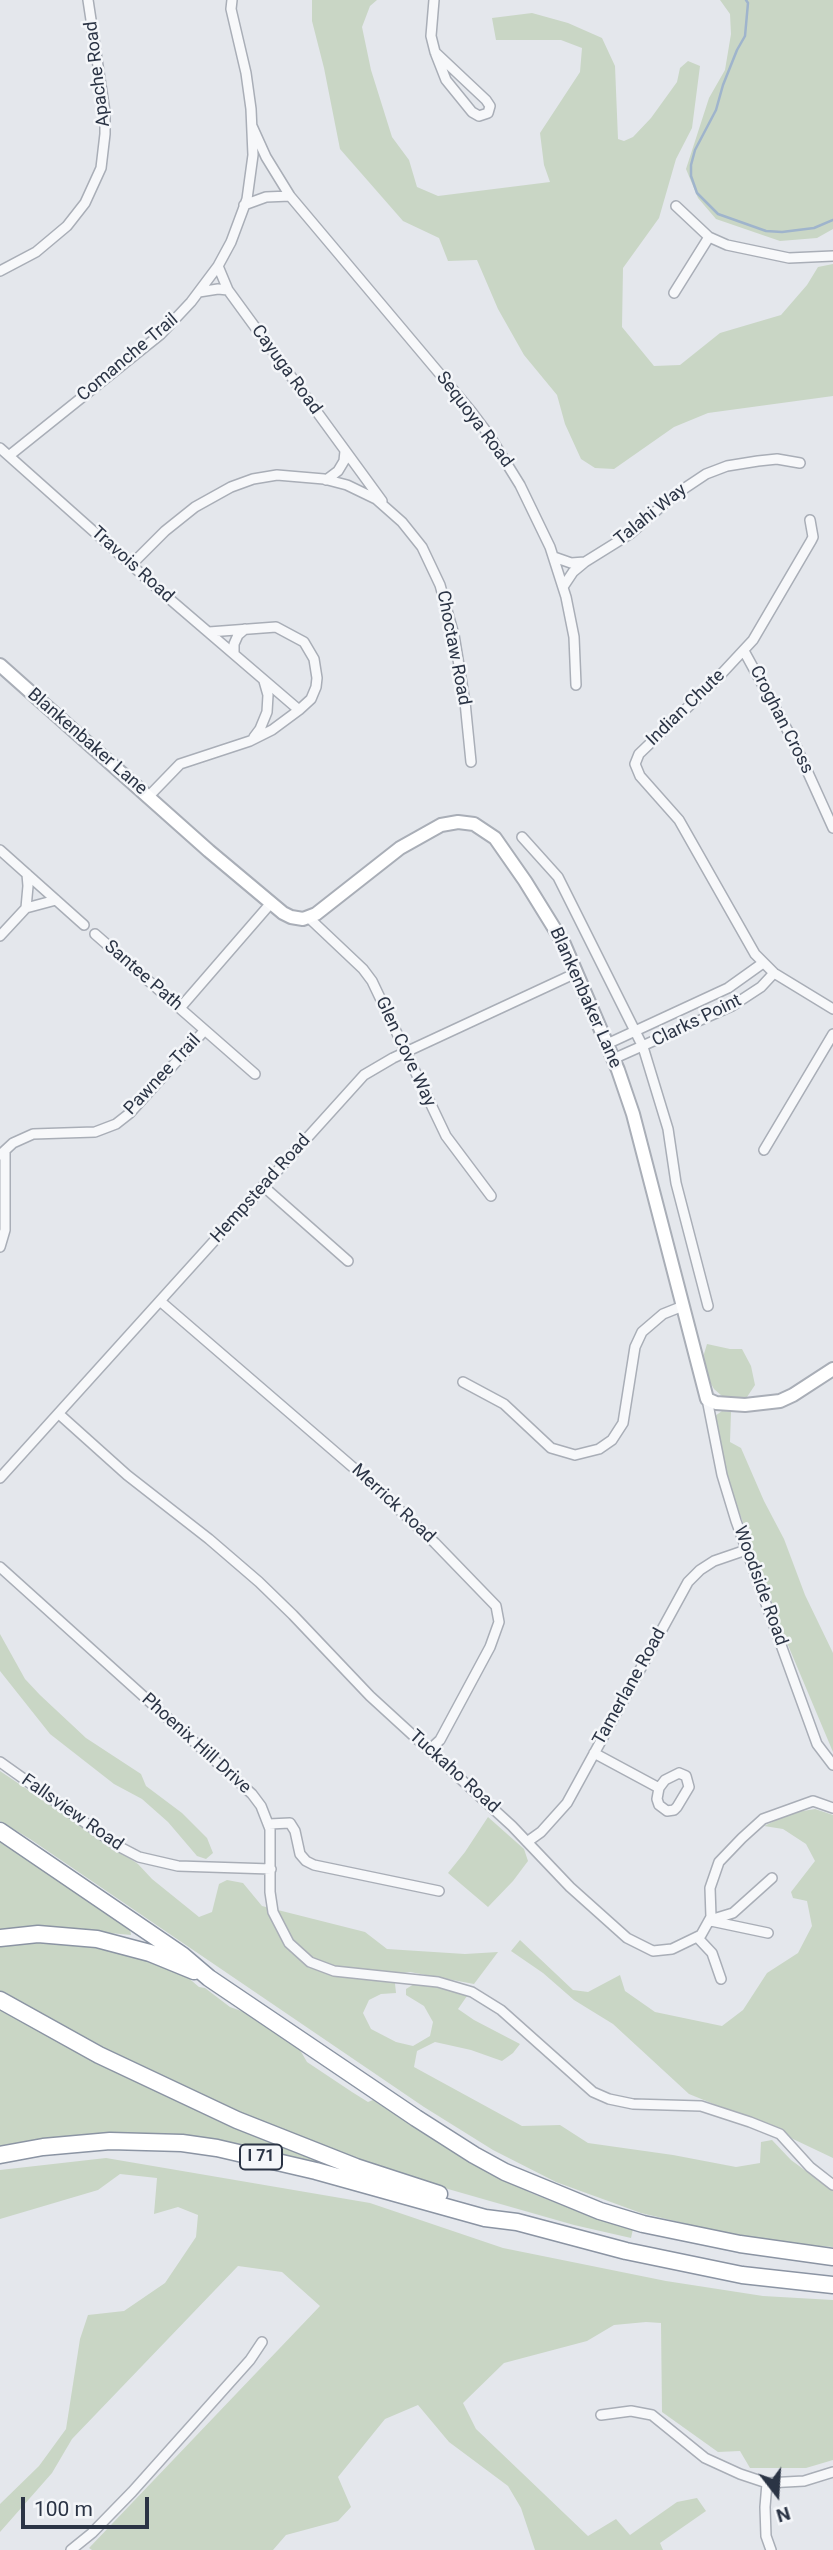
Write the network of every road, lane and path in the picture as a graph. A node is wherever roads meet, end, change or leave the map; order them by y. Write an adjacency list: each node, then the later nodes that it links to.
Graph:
1 (89, 0): 12 (street, Apache Road)
2 (232, 0): 5 (street, Comanche Trail)
3 (434, 0): 4 (street)
4 (435, 52): 4 (street)
5 (252, 126): 6 (street, Sequoya Road); 7 (street, Comanche Trail)
6 (290, 196): 7 (street); 23 (street, Sequoya Road)
7 (244, 205): 11 (street, Comanche Trail)
8 (676, 206): 9 (street)
9 (709, 237): 10 (street); 15 (street)
10 (833, 256)
11 (218, 266): 13 (street, Cayuga Road); 14 (street, Comanche Trail)
12 (0, 271)
13 (228, 290): 14 (street); 17 (street, Cayuga Road)
14 (199, 292): 18 (street, Comanche Trail)
15 (674, 293)
16 (0, 448): 18 (street, Travois Road)
17 (345, 450): 20 (street); 21 (street, Cayuga Road)
18 (10, 455): 25 (street, Travois Road)
19 (800, 463): 24 (street, Talahi Way)
20 (326, 480): 21 (street, Choctaw Road); 25 (street, Choctaw Road)
21 (385, 505): 36 (street, Choctaw Road)
22 (810, 520): 29 (street, Indian Chute)
23 (554, 557): 24 (street); 26 (street, Sequoya Road)
24 (585, 562): 26 (street, Talahi Way)
25 (132, 564): 28 (street, Travois Road)
26 (563, 587): 33 (street, Sequoya Road)
27 (245, 629): 28 (street); 30 (street); 34 (street)
28 (209, 632): 30 (street, Travois Road)
29 (744, 651): 38 (street, Croghan Cross); 49 (street, Indian Chute)
30 (234, 654): 32 (street, Travois Road)
31 (0, 665): 37 (street, Blankenbaker Lane)
32 (264, 681): 34 (street, Travois Road); 35 (street)
33 (576, 685)
34 (299, 710): 35 (street)
35 (250, 741): 37 (street)
36 (471, 762)
37 (149, 796): 43 (street, Blankenbaker Lane)
38 (833, 828)
39 (522, 837): 57 (street)
40 (0, 850): 41 (street)
41 (27, 874): 42 (street); 44 (street)
42 (56, 900): 44 (street); 46 (street)
43 (271, 903): 45 (street, Blankenbaker Lane); 53 (street, Pawnee Trail)
44 (26, 908): 48 (street)
45 (308, 918): 50 (street, Blankenbaker Lane); 61 (street, Glen Cove Way)
46 (84, 925)
47 (95, 934): 53 (street, Santee Path)
48 (0, 936)
49 (763, 963): 51 (street, Indian Chute); 52 (street, Clarks Point)
50 (576, 973): 59 (street, Blankenbaker Lane); 61 (street, Hempstead Road)
51 (774, 973): 54 (street, Indian Chute); 55 (street, Clarks Point)
52 (703, 1000): 55 (street); 57 (street, Clarks Point)
53 (180, 1008): 56 (street, Santee Path)
54 (833, 1009)
55 (710, 1016): 60 (street, Clarks Point)
56 (204, 1031): 63 (street, Santee Path); 65 (street, Pawnee Trail)
57 (636, 1031): 59 (street, Clarks Point); 60 (street)
58 (833, 1034): 64 (street)
59 (607, 1044): 62 (street, Blankenbaker Lane)
60 (643, 1047): 62 (street, Clarks Point); 72 (street)
61 (404, 1052): 66 (street, Hempstead Road); 67 (street, Glen Cove Way)
62 (613, 1059): 71 (street, Blankenbaker Lane)
63 (254, 1074)
64 (764, 1150)
65 (3, 1154): 68 (street, Pawnee Trail)
66 (263, 1186): 69 (street); 70 (street, Hempstead Road)
67 (491, 1196)
68 (0, 1247)
69 (348, 1262)
70 (160, 1301): 76 (street, Hempstead Road); 80 (street, Merrick Road)
71 (683, 1306): 74 (street); 75 (street, Blankenbaker Lane)
72 (708, 1306)
73 (833, 1369): 75 (street)
74 (463, 1382)
75 (707, 1399): 78 (street, Woodside Road)
76 (59, 1414): 77 (street, Hempstead Road); 80 (street, Tuckaho Road)
77 (0, 1478)
78 (746, 1550): 81 (street, Tamerlane Road); 83 (street, Woodside Road)
79 (0, 1567): 86 (street, Phoenix Hill Drive)
80 (429, 1750): 88 (street, Tuckaho Road)
81 (594, 1753): 84 (street); 88 (street, Tamerlane Road)
82 (0, 1762): 89 (street, Fallsview Road)
83 (833, 1765)
84 (659, 1788)
85 (833, 1808): 92 (street)
86 (269, 1824): 89 (street, Phoenix Hill Drive); 91 (street)
87 (0, 1831): 96 (highway)
88 (527, 1842): 94 (street, Tuckaho Road)
89 (271, 1869): 100 (street, Phoenix Hill Drive)
90 (772, 1878): 92 (street)
91 (439, 1891)
92 (710, 1920): 93 (street); 94 (street)
93 (768, 1933)
94 (697, 1937): 97 (street)
95 (0, 1938): 96 (highway)
96 (209, 1978): 102 (highway)
97 (721, 1979)
98 (0, 2000): 101 (highway)
99 (0, 2155): 101 (highway, I 71)
100 (833, 2185)
101 (517, 2222): 103 (highway, I 71)
102 (833, 2257)
103 (833, 2285)
104 (262, 2342): 108 (street)
105 (601, 2415): 107 (street)
106 (833, 2472): 107 (street)
107 (767, 2483): 109 (street)
108 (71, 2550)
109 (771, 2550)

